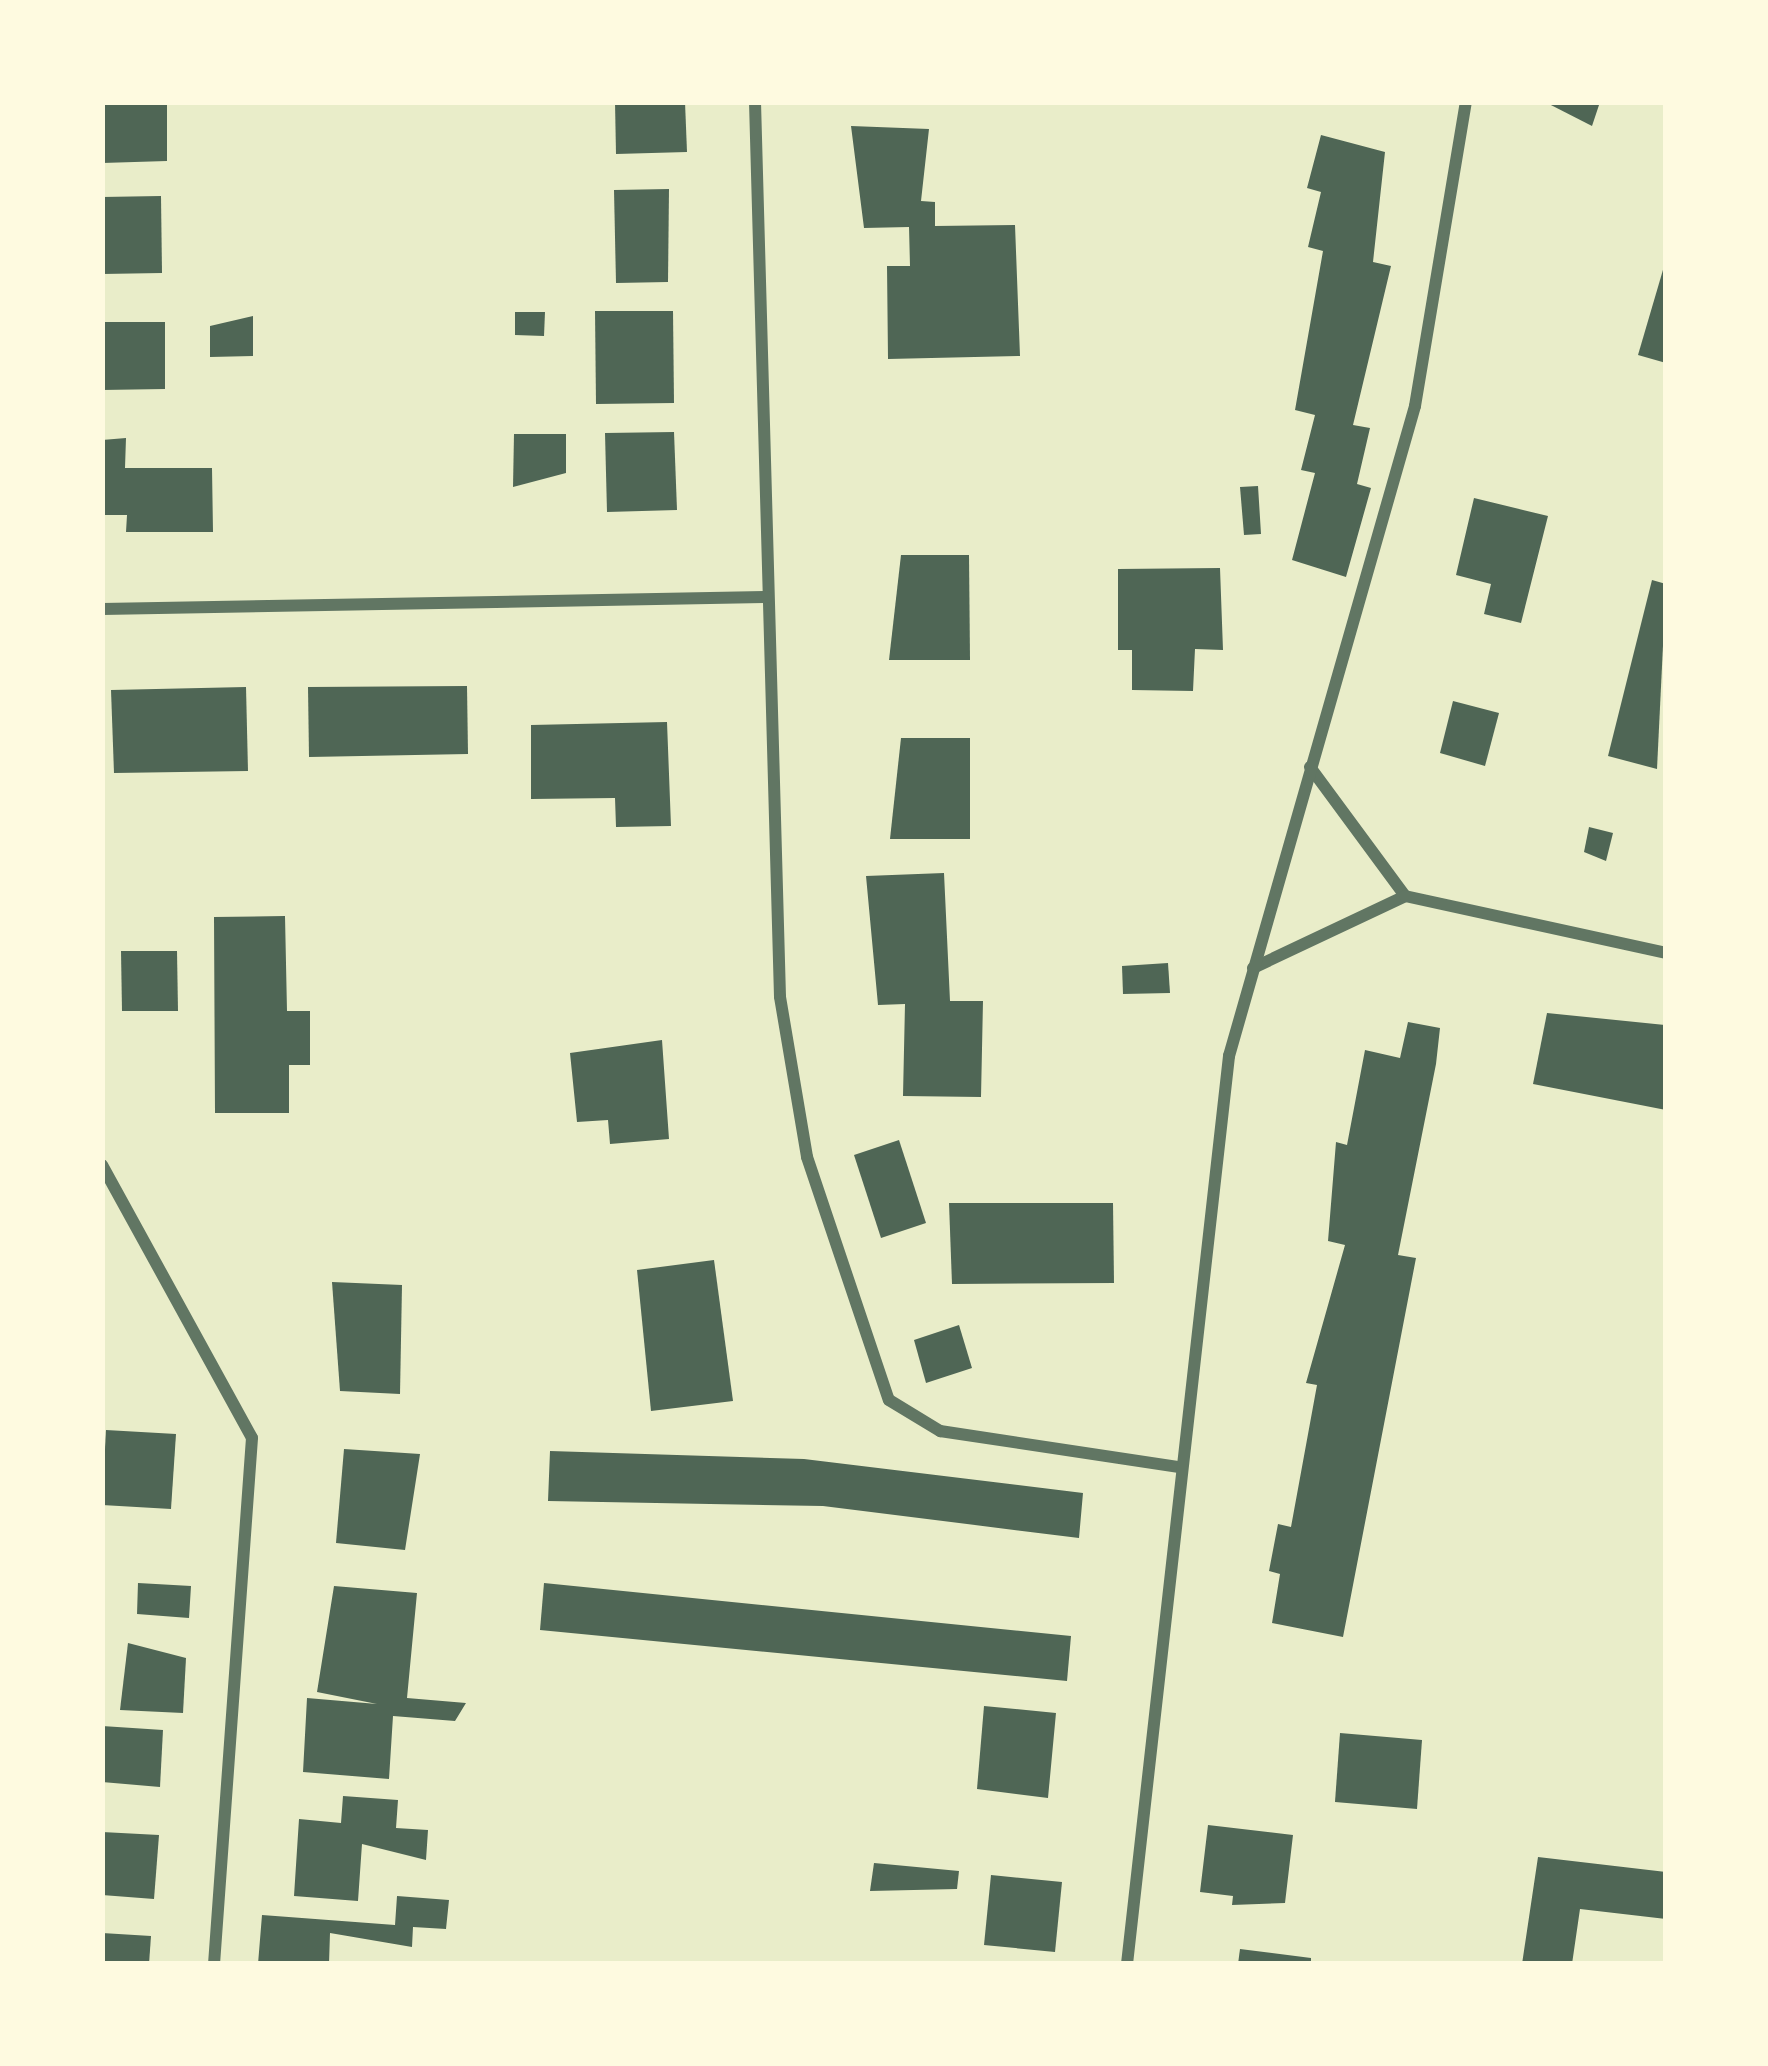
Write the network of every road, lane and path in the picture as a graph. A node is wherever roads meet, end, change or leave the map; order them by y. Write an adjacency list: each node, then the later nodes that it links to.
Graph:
1 (754, 102): 3 (street)
2 (1466, 102): 5 (street)
3 (767, 597): 4 (street); 10 (street)
4 (102, 609)
5 (1310, 767): 6 (street); 8 (street)
6 (1405, 896): 7 (street); 8 (street)
7 (1666, 953)
8 (1253, 968): 10 (street)
9 (102, 1165): 11 (street)
10 (1179, 1467): 12 (street)
11 (214, 1964)
12 (1127, 1964)

